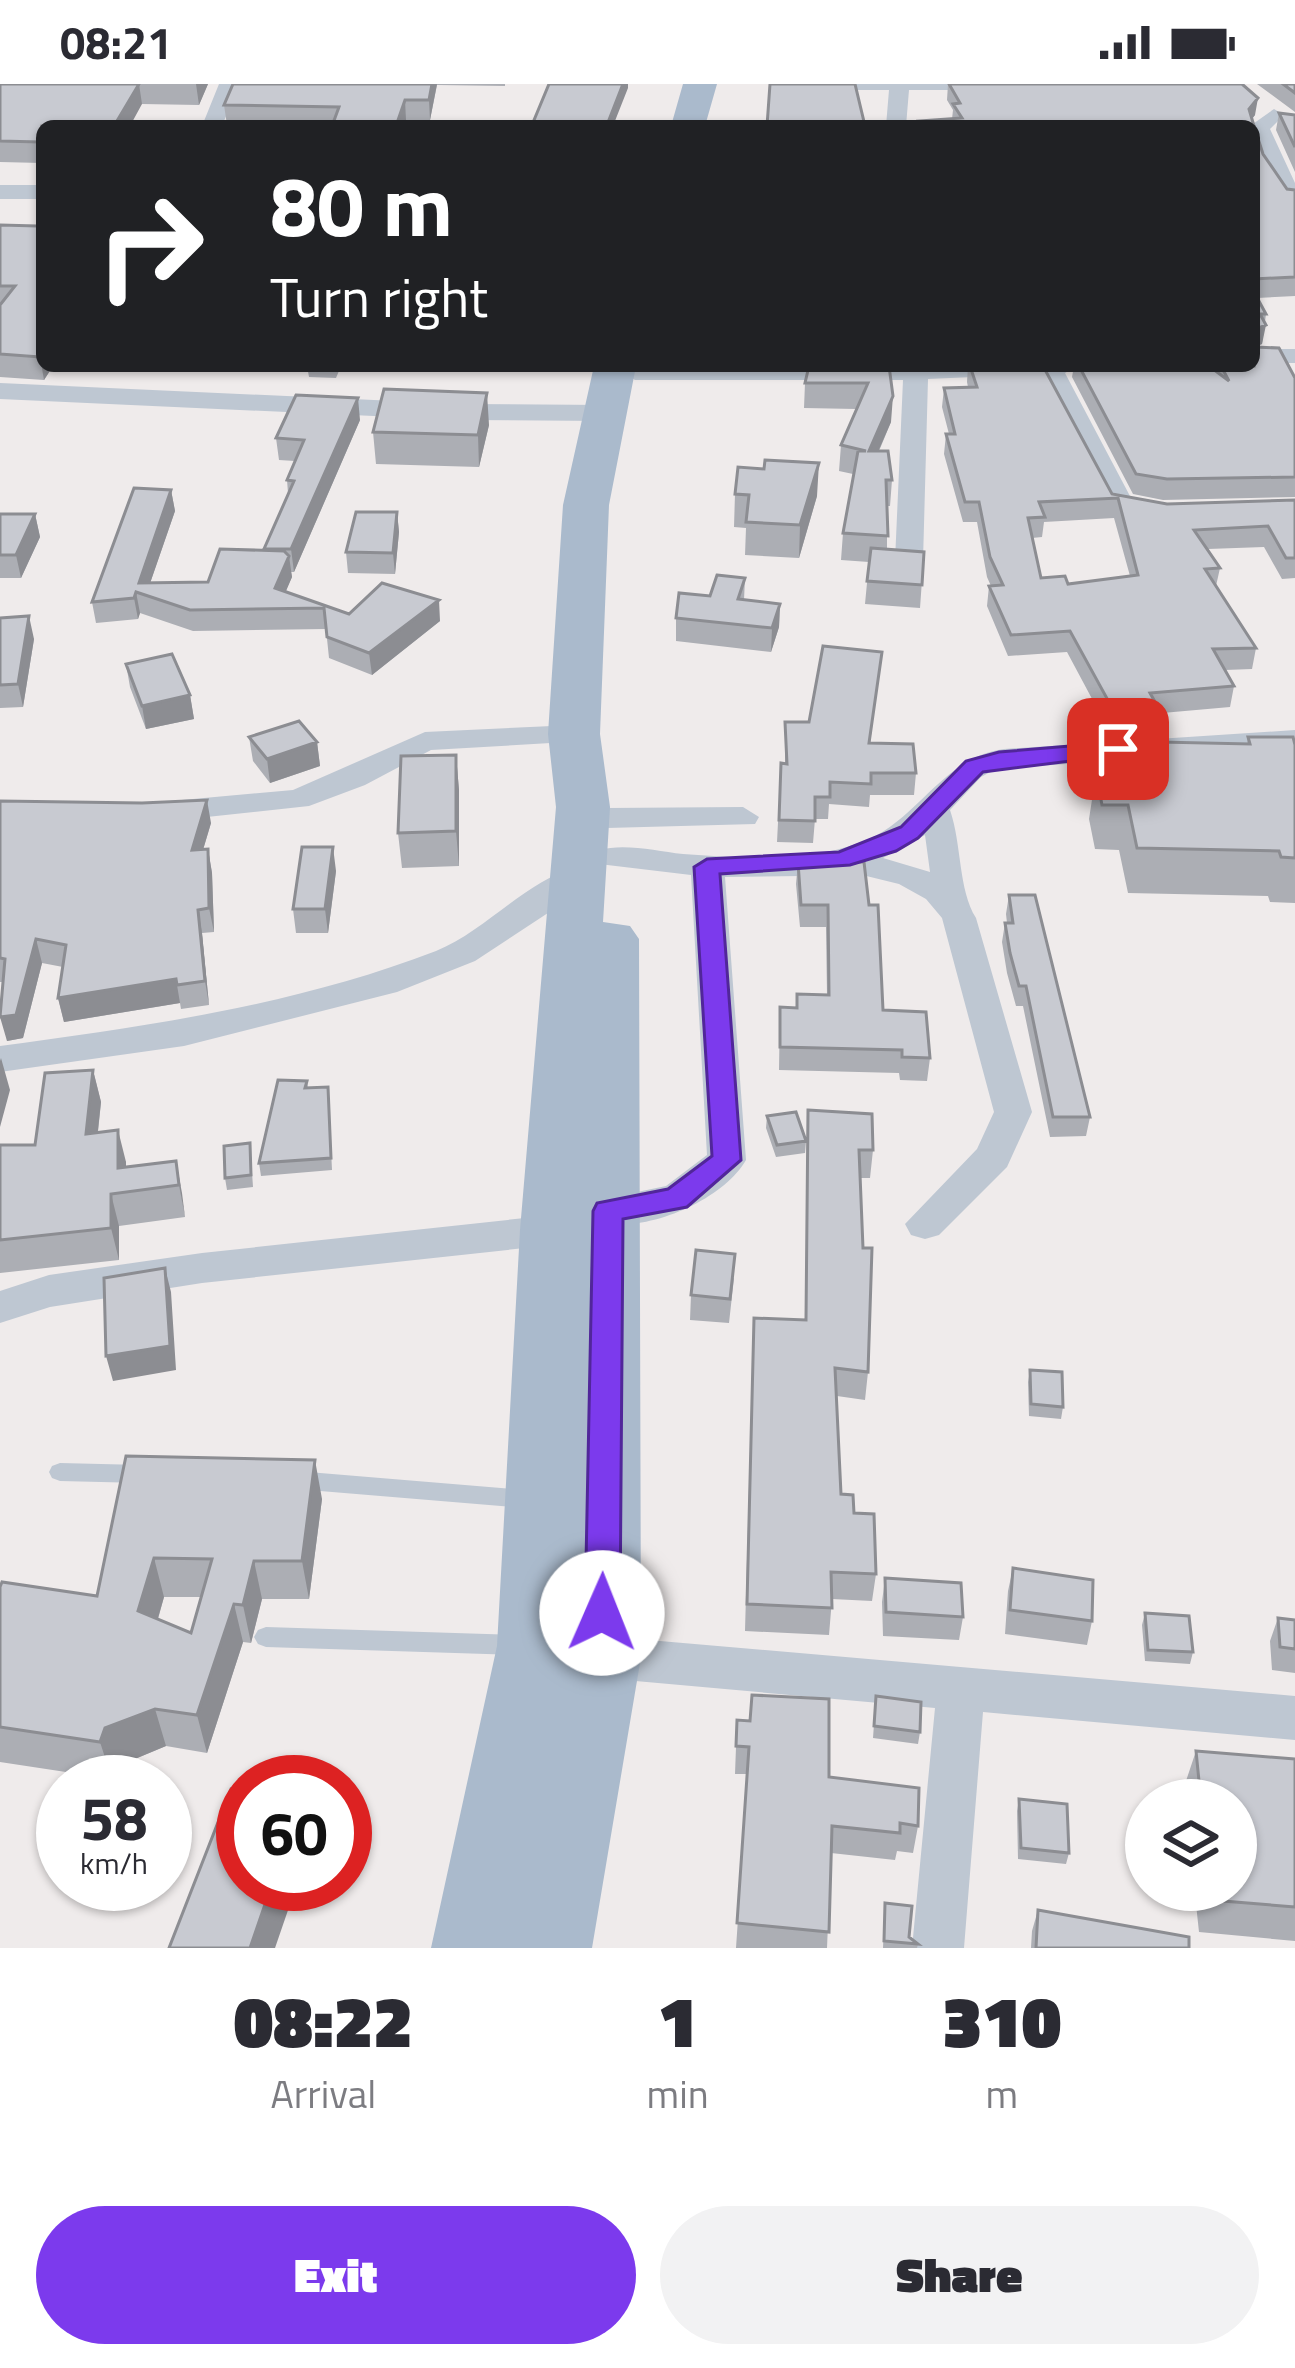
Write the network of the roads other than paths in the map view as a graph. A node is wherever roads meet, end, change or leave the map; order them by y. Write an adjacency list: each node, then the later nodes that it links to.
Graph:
1 (229, 84): 7 (street)
2 (680, 84): 8 (main road)
3 (700, 84): 9 (main road)
4 (813, 84): 6 (street)
5 (983, 84): 6 (street)
6 (898, 85): 10 (street)
7 (214, 120)
8 (671, 120)
9 (690, 120)
10 (896, 120)
11 (1260, 133): 14 (street)
12 (0, 192): 13 (street)
13 (36, 192)
14 (1295, 199)
15 (1260, 356): 16 (street)
16 (1295, 356)
17 (784, 372): 20 (street)
18 (916, 372): 23 (street)
19 (1050, 372): 22 (street)
20 (623, 379): 21 (street); 24 (main road); 29 (main road)
21 (0, 391)
22 (1185, 512)
23 (909, 561)
24 (574, 734): 26 (street); 29 (main road)
25 (1295, 739): 27 (street)
26 (132, 812)
27 (934, 812): 30 (street); 32 (street)
28 (743, 817): 29 (street)
29 (598, 851): 31 (street); 33 (street); 34 (main road)
30 (841, 860): 31 (street); 32 (street)
31 (707, 867): 34 (street)
32 (949, 897): 35 (street)
33 (0, 1059)
34 (580, 1220): 36 (street); 40 (main road); 43 (main road)
35 (925, 1225)
36 (0, 1307)
37 (60, 1472): 38 (lane)
38 (154, 1475)
39 (273, 1479): 40 (lane)
40 (542, 1501): 42 (main road)
41 (266, 1637): 42 (lane)
42 (536, 1646): 46 (main road)
43 (602, 1658): 44 (street); 47 (main road)
44 (962, 1689): 45 (street); 48 (street)
45 (1295, 1718)
46 (474, 1948)
47 (549, 1948)
48 (938, 1948)

